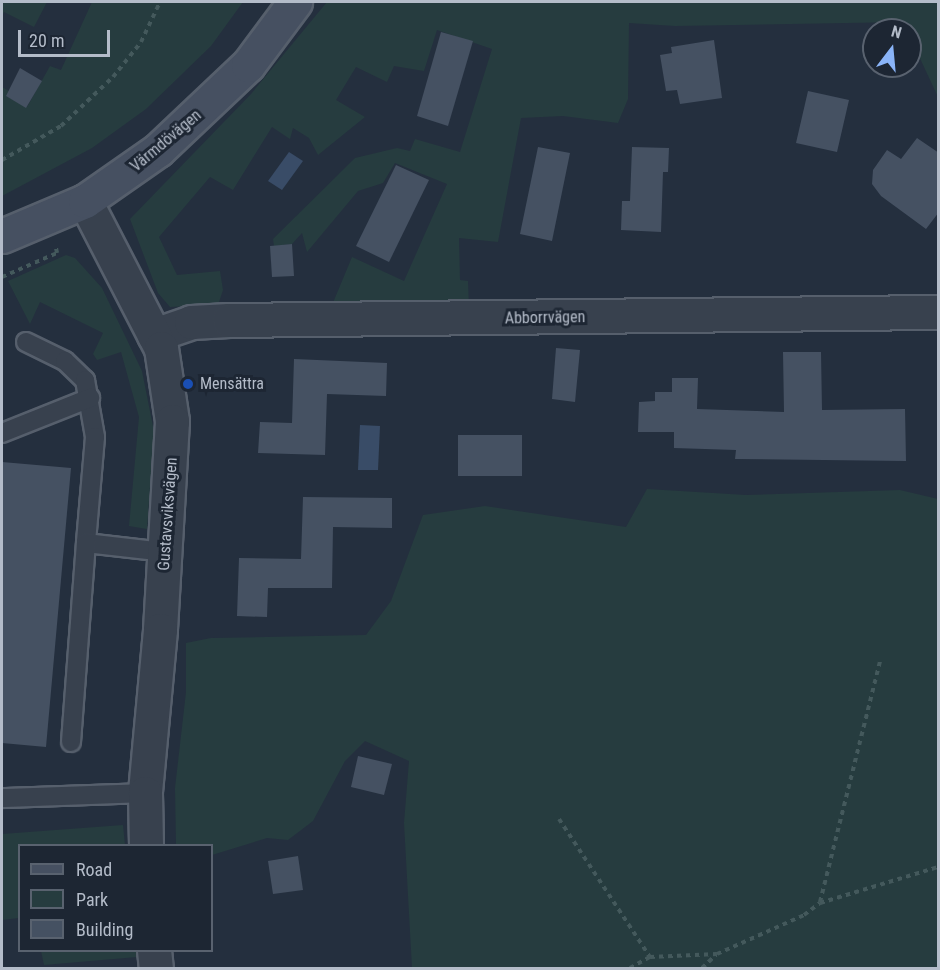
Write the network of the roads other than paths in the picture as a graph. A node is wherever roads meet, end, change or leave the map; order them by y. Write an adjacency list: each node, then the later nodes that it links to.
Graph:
1 (295, 2): 2 (main road, Värmdövägen)
2 (85, 201): 3 (main road, Värmdövägen); 5 (street, Gustavsviksvägen)
3 (2, 236)
4 (939, 312): 5 (street, Abborrvägen)
5 (154, 335): 10 (street, Gustavsviksvägen)
6 (26, 342): 7 (lane)
7 (90, 398): 8 (lane); 9 (lane)
8 (2, 433)
9 (86, 543): 10 (lane); 11 (lane)
10 (165, 552): 12 (street, Gustavsviksvägen)
11 (71, 742)
12 (145, 793): 13 (lane); 14 (street, Gustavsviksvägen)
13 (2, 798)
14 (146, 844)
15 (154, 952): 16 (street)
16 (156, 969)

